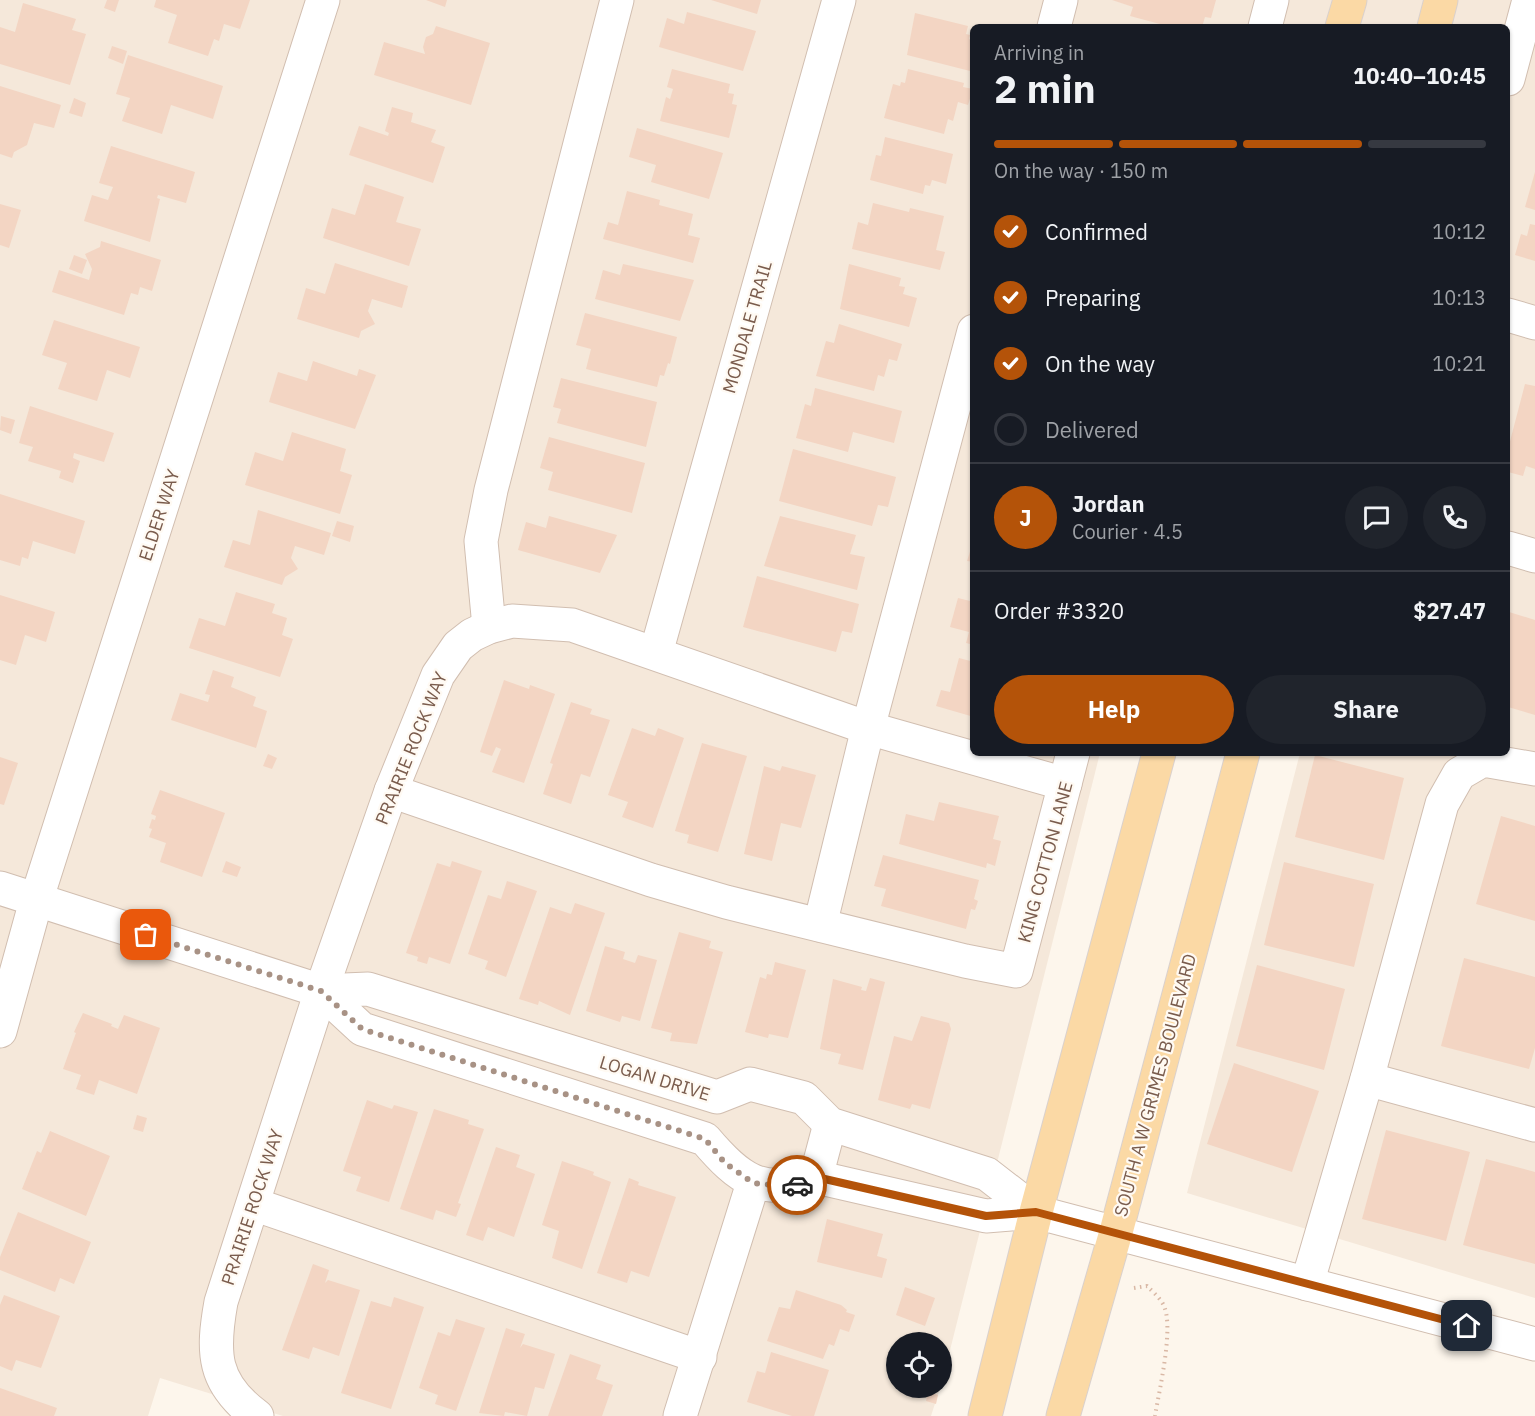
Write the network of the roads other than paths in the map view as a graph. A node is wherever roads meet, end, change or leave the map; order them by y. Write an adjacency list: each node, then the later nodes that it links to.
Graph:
1 (323, 0): 29 (street, ELDER WAY)
2 (617, 0): 19 (street)
3 (838, 0): 20 (street, MONDALE TRAIL)
4 (1061, 0): 9 (street)
5 (1272, 0): 10 (street)
6 (1350, 0): 11 (main road)
7 (1441, 0): 12 (main road)
8 (1529, 0): 13 (street)
9 (1055, 24)
10 (1266, 24)
11 (1343, 24)
12 (1435, 24)
13 (1510, 71)
14 (1510, 316): 15 (street)
15 (1535, 323)
16 (970, 346): 21 (street)
17 (1510, 549): 18 (street)
18 (1535, 556)
19 (489, 627): 20 (street, PRAIRIE ROCK WAY); 27 (street, PRAIRIE ROCK WAY)
20 (656, 653): 21 (street, PRAIRIE ROCK WAY)
21 (868, 728): 26 (street, PRAIRIE ROCK WAY); 30 (street)
22 (1072, 756): 26 (street, KING COTTON LANE)
23 (1158, 756): 41 (main road)
24 (1242, 756): 42 (main road, SOUTH A W GRIMES BOULEVARD)
25 (1535, 769): 33 (street)
26 (1065, 784): 30 (street, KING COTTON LANE)
27 (391, 790): 30 (street); 31 (street, PRAIRIE ROCK WAY)
28 (0, 888): 29 (street, LOGAN DRIVE)
29 (36, 901): 31 (street, LOGAN DRIVE); 32 (street, ELDER WAY)
30 (820, 925)
31 (321, 991): 34 (street, LOGAN DRIVE); 37 (street, LOGAN DRIVE); 40 (street, PRAIRIE ROCK WAY)
32 (0, 1031)
33 (1367, 1079): 36 (street); 43 (street)
34 (717, 1097): 35 (street, LOGAN DRIVE); 37 (street)
35 (830, 1124): 38 (street); 41 (street, LOGAN DRIVE)
36 (1535, 1125)
37 (705, 1139): 39 (street)
38 (816, 1177): 39 (street); 41 (street, LOGAN DRIVE)
39 (753, 1183): 45 (street)
40 (253, 1204): 45 (street); 46 (street, PRAIRIE ROCK WAY)
41 (1036, 1212): 42 (street, LOGAN DRIVE); 48 (main road)
42 (1116, 1232): 43 (street, LOGAN DRIVE); 49 (main road, SOUTH A W GRIMES BOULEVARD)
43 (1307, 1284): 44 (street, LOGAN DRIVE)
44 (1535, 1344)
45 (700, 1357): 47 (street)
46 (257, 1416)
47 (680, 1416)
48 (984, 1416)
49 (1063, 1416)

